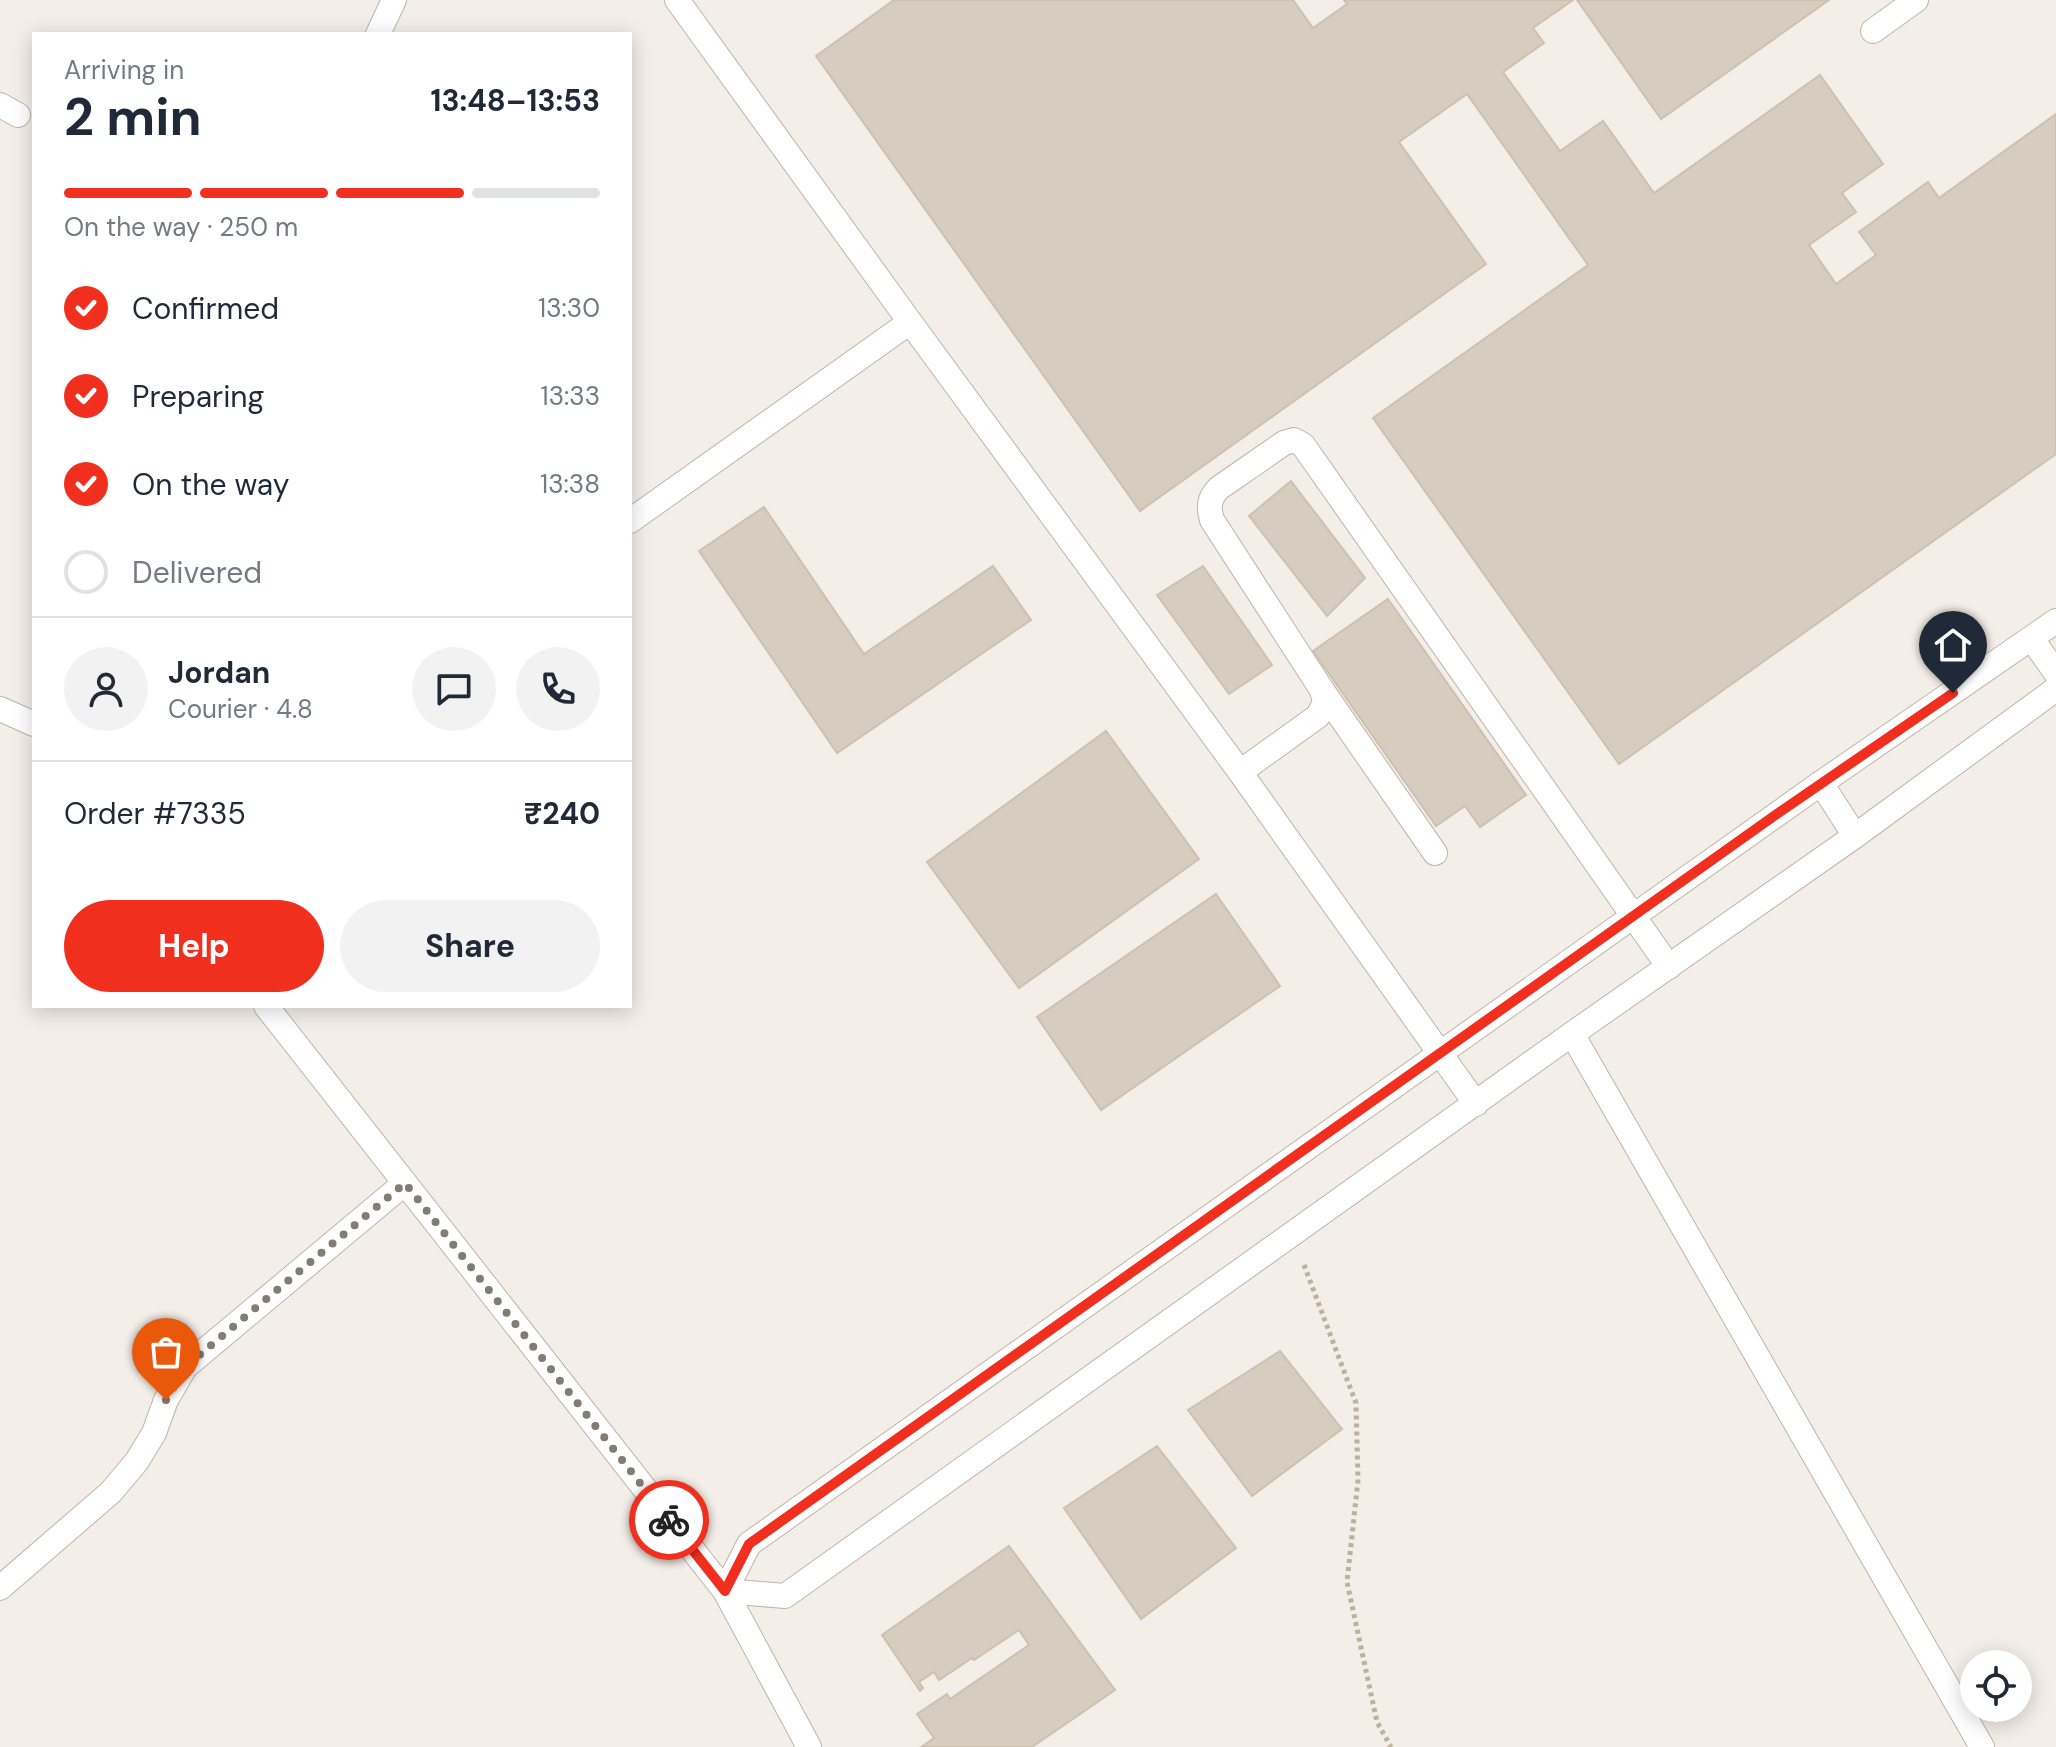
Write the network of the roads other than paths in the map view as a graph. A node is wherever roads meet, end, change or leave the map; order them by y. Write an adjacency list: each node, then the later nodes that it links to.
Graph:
1 (394, 0): 5 (lane)
2 (677, 0): 6 (lane)
3 (1916, 0): 4 (lane)
4 (1873, 31)
5 (379, 32)
6 (910, 322): 7 (lane); 15 (lane)
7 (632, 520)
8 (2056, 621): 9 (lane)
9 (2032, 639): 10 (lane); 16 (lane)
10 (2056, 673)
11 (2056, 689): 17 (lane)
12 (1322, 690): 15 (lane); 18 (lane); 19 (lane)
13 (0, 709): 14 (lane)
14 (32, 723)
15 (1240, 772): 23 (lane)
16 (1821, 783): 17 (lane); 19 (lane)
17 (1855, 836): 20 (lane)
18 (1435, 853)
19 (1633, 916): 20 (lane); 23 (lane)
20 (1669, 967): 22 (lane)
21 (268, 1008): 25 (lane)
22 (1572, 1034): 24 (lane); 29 (lane)
23 (1440, 1054): 24 (lane); 27 (lane)
24 (1476, 1104): 27 (lane)
25 (405, 1183): 26 (lane); 27 (lane)
26 (0, 1588)
27 (725, 1591): 28 (lane)
28 (809, 1747)
29 (1982, 1747)

